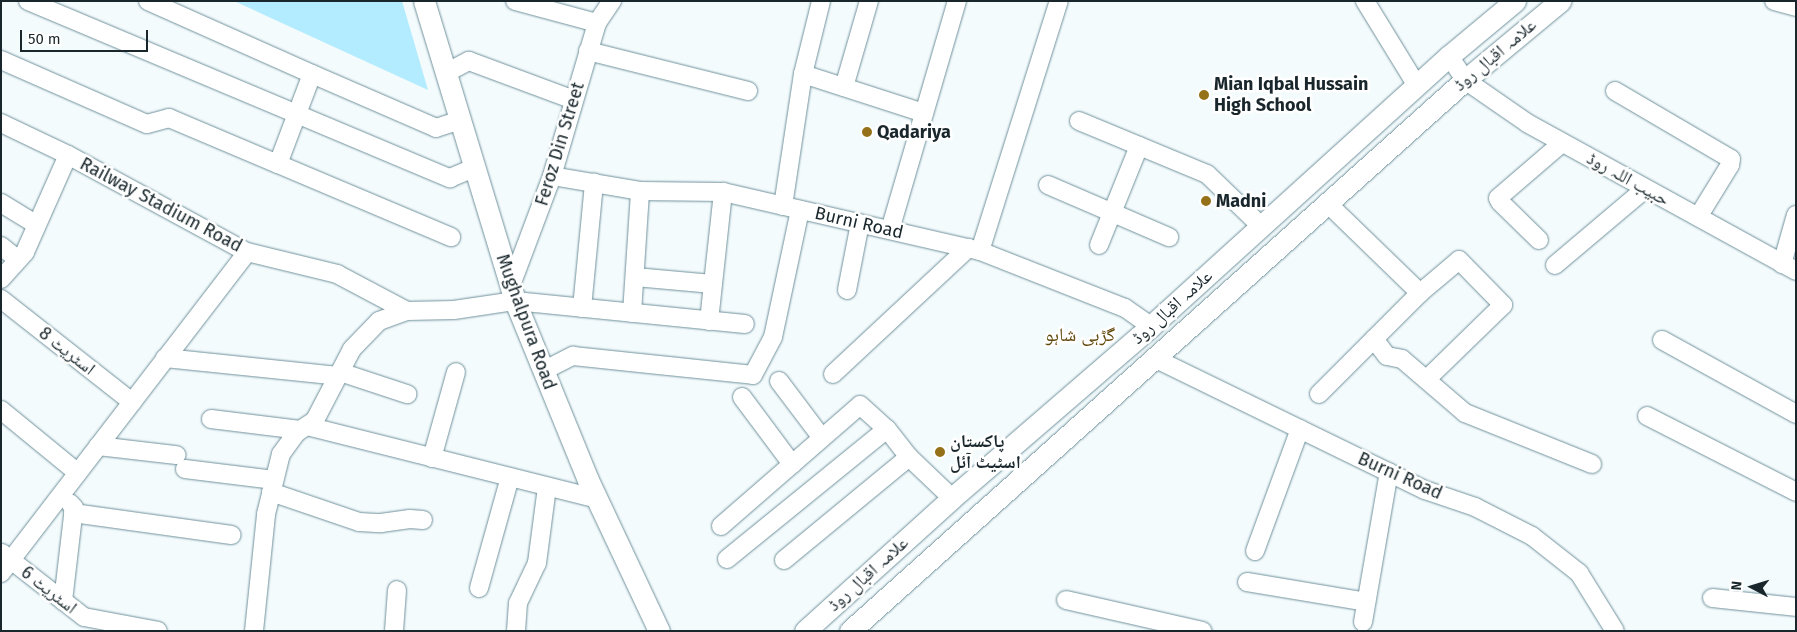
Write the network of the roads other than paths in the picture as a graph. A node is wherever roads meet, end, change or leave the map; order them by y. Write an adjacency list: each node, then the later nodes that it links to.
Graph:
1 (28, 1): 29 (street)
2 (148, 1): 20 (street)
3 (424, 1): 19 (main road, Mughalpura Road)
4 (515, 1): 15 (street)
5 (612, 1): 15 (street, Feroz Din Street)
6 (821, 1): 21 (street)
7 (869, 1): 24 (street)
8 (957, 1): 28 (street)
9 (1059, 1): 59 (street)
10 (1365, 1): 23 (street)
11 (1515, 1): 17 (main road, علامہ اقبال روڈ)
12 (1560, 1): 22 (main road, علامہ اقبال روڈ)
13 (1774, 1): 14 (street)
14 (1796, 8)
15 (597, 24): 16 (street, Feroz Din Street)
16 (588, 51): 25 (street); 27 (street, Feroz Din Street)
17 (1449, 56): 22 (street); 23 (main road, علامہ اقبال روڈ)
18 (1, 60): 36 (street)
19 (446, 73): 27 (street); 30 (main road, Mughalpura Road)
20 (312, 74): 29 (street); 30 (street)
21 (803, 74): 24 (street); 46 (street)
22 (1465, 80): 33 (street, حبیب اللہ روڈ); 45 (main road, علامہ اقبال روڈ)
23 (1417, 86): 52 (main road, علامہ اقبال روڈ)
24 (844, 87): 28 (street)
25 (748, 91)
26 (1615, 91): 49 (street)
27 (574, 100): 38 (street, Feroz Din Street)
28 (924, 113): 53 (street)
29 (298, 115): 36 (street); 37 (street)
30 (460, 120): 37 (main road, Mughalpura Road)
31 (1079, 121): 34 (street)
32 (1, 123): 35 (street, Railway Stadium Road)
33 (1562, 143): 41 (street, حبیب اللہ روڈ); 56 (street)
34 (1139, 146): 47 (street); 52 (street)
35 (68, 154): 51 (street); 60 (street, Railway Stadium Road)
36 (278, 164): 54 (street)
37 (474, 168): 69 (main road, Mughalpura Road)
38 (552, 176): 39 (street, Burni Road); 69 (street, Feroz Din Street)
39 (594, 183): 42 (street, Burni Road); 71 (street)
40 (1048, 185): 47 (street)
41 (1645, 188): 49 (street, حبیب اللہ روڈ); 62 (street)
42 (640, 191): 43 (street, Burni Road); 64 (street)
43 (723, 192): 46 (street, Burni Road); 66 (street)
44 (1, 204): 51 (street)
45 (1328, 204): 68 (street); 80 (main road, علامہ اقبال روڈ)
46 (792, 208): 50 (street, Burni Road); 81 (street)
47 (1113, 212): 55 (street); 57 (street)
48 (1796, 215): 63 (street)
49 (1698, 217): 63 (street, حبیب اللہ روڈ)
50 (860, 223): 53 (street, Burni Road); 67 (street)
51 (37, 225): 61 (street)
52 (1262, 227): 76 (main road, علامہ اقبال روڈ)
53 (890, 230): 59 (street, Burni Road)
54 (451, 237)
55 (1169, 237)
56 (1538, 240)
57 (1099, 245)
58 (1, 246): 61 (street)
59 (974, 249): 76 (street, Burni Road); 84 (street)
60 (246, 252): 72 (street, Railway Stadium Road); 79 (street)
61 (18, 260): 65 (street)
62 (1555, 265)
63 (1789, 268)
64 (635, 277): 66 (street); 73 (street)
65 (1, 279)
66 (713, 284): 74 (street)
67 (847, 290)
68 (1420, 293): 77 (street); 85 (street)
69 (512, 294): 71 (street); 72 (street); 81 (main road, Mughalpura Road)
70 (1, 299): 90 (street, اسٹریٹ 8)
71 (582, 308): 73 (street)
72 (407, 311): 83 (street)
73 (632, 313): 74 (street)
74 (709, 321): 75 (street)
75 (744, 324)
76 (1151, 326): 107 (main road, علامہ اقبال روڈ)
77 (1374, 338): 85 (street); 88 (street)
78 (1662, 340): 92 (street)
79 (166, 358): 83 (street); 90 (street)
80 (1154, 358): 97 (street, Burni Road); 114 (main road, علامہ اقبال روڈ)
81 (543, 371): 113 (main road, Mughalpura Road)
82 (456, 372): 101 (street)
83 (339, 374): 87 (street); 95 (street)
84 (833, 374)
85 (1426, 380): 103 (street)
86 (779, 381): 98 (street)
87 (408, 394)
88 (1318, 394)
89 (742, 397): 102 (street)
90 (132, 402): 99 (street)
91 (1, 410): 105 (street)
92 (1796, 414)
93 (1647, 416): 110 (street)
94 (212, 419): 95 (street)
95 (304, 428): 101 (street); 108 (street)
96 (887, 429): 98 (street); 100 (street); 120 (street)
97 (1300, 429): 104 (street, Burni Road); 119 (street)
98 (822, 438): 102 (street)
99 (98, 446): 105 (street); 108 (street)
100 (909, 457): 112 (street); 121 (street)
101 (432, 458): 106 (street)
102 (792, 464): 117 (street)
103 (1592, 464)
104 (1389, 472): 129 (street); 141 (street, Burni Road)
105 (78, 473): 111 (street)
106 (510, 477): 109 (street); 124 (street)
107 (972, 481): 112 (main road, علامہ اقبال روڈ); 114 (main road)
108 (273, 486): 116 (street); 134 (street)
109 (547, 487): 113 (street); 136 (street)
110 (1796, 492)
111 (61, 494): 115 (street); 122 (street)
112 (952, 498): 138 (main road, علامہ اقبال روڈ)
113 (597, 499): 137 (main road, Mughalpura Road)
114 (993, 504): 139 (main road, علامہ اقبال روڈ)
115 (73, 513): 118 (street); 128 (street)
116 (423, 520)
117 (722, 526)
118 (232, 535)
119 (1255, 550)
120 (727, 560)
121 (784, 560)
122 (4, 562): 128 (street, اسٹریٹ 6)
123 (1247, 582): 129 (street)
124 (479, 588)
125 (397, 590): 135 (street)
126 (1712, 598): 130 (street)
127 (1066, 600): 132 (street)
128 (63, 601): 133 (street, اسٹریٹ 6)
129 (1366, 602): 131 (street)
130 (1796, 606)
131 (1363, 622)
132 (1166, 627): 140 (street)
133 (158, 631)
134 (254, 631)
135 (394, 631)
136 (516, 631)
137 (659, 631)
138 (805, 631)
139 (850, 631)
140 (1203, 631)
141 (1614, 631)

